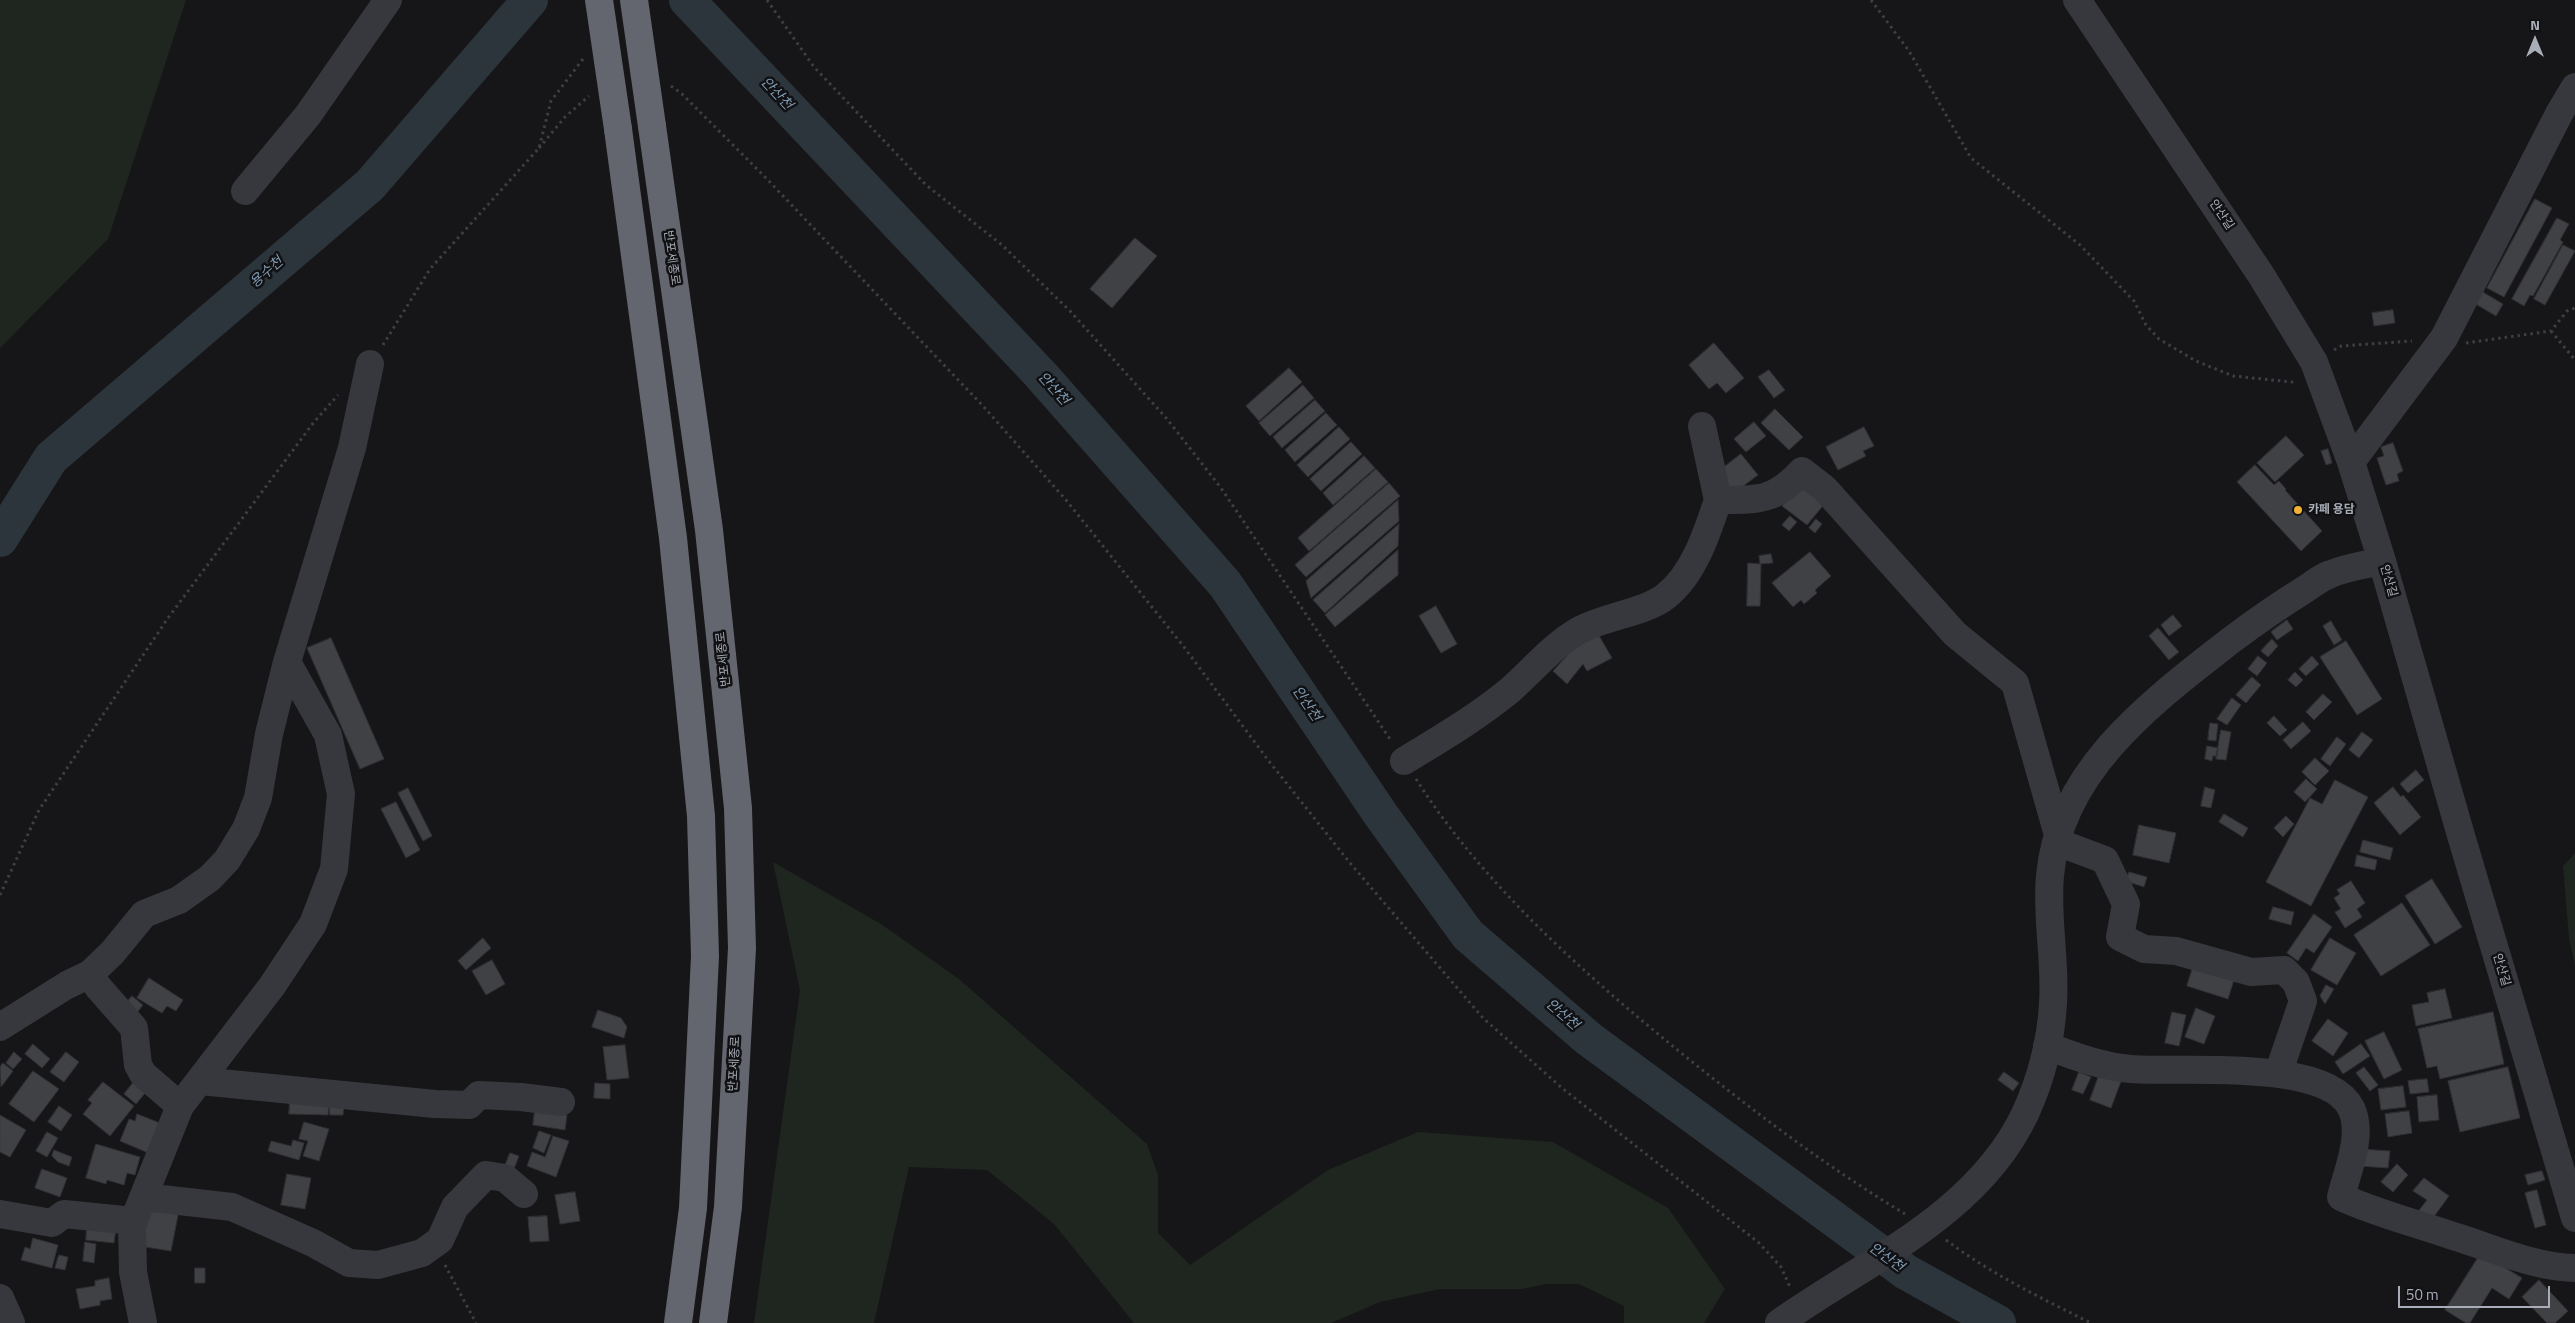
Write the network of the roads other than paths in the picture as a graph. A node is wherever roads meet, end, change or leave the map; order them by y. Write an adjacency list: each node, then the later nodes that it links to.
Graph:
1 (388, 0): 6 (street)
2 (599, 0): 32 (highway, bridge)
3 (634, 0): 33 (highway, 반포세종로, bridge)
4 (2077, 0): 9 (street, 안산길)
5 (2575, 88): 9 (street)
6 (245, 191)
7 (376, 355): 12 (street)
8 (1702, 426): 10 (street)
9 (2351, 462): 11 (street, 안산길)
10 (1718, 500): 13 (street); 14 (street)
11 (2382, 561): 14 (street); 25 (street, 안산길)
12 (287, 662): 15 (street); 19 (street)
13 (1404, 761)
14 (2057, 838): 17 (street); 18 (street)
15 (90, 974): 16 (street); 21 (street)
16 (0, 1027)
17 (2047, 1046): 18 (street); 29 (street)
18 (2278, 1074): 27 (street)
19 (200, 1081): 20 (street); 21 (street)
20 (561, 1102)
21 (180, 1106): 23 (street)
22 (524, 1194): 23 (street)
23 (144, 1197): 26 (street)
24 (0, 1214): 26 (street)
25 (2575, 1218)
26 (134, 1221): 31 (street)
27 (2575, 1268)
28 (0, 1298): 30 (street)
29 (1796, 1312)
30 (11, 1323)
31 (143, 1323)
32 (678, 1323)
33 (713, 1323)

